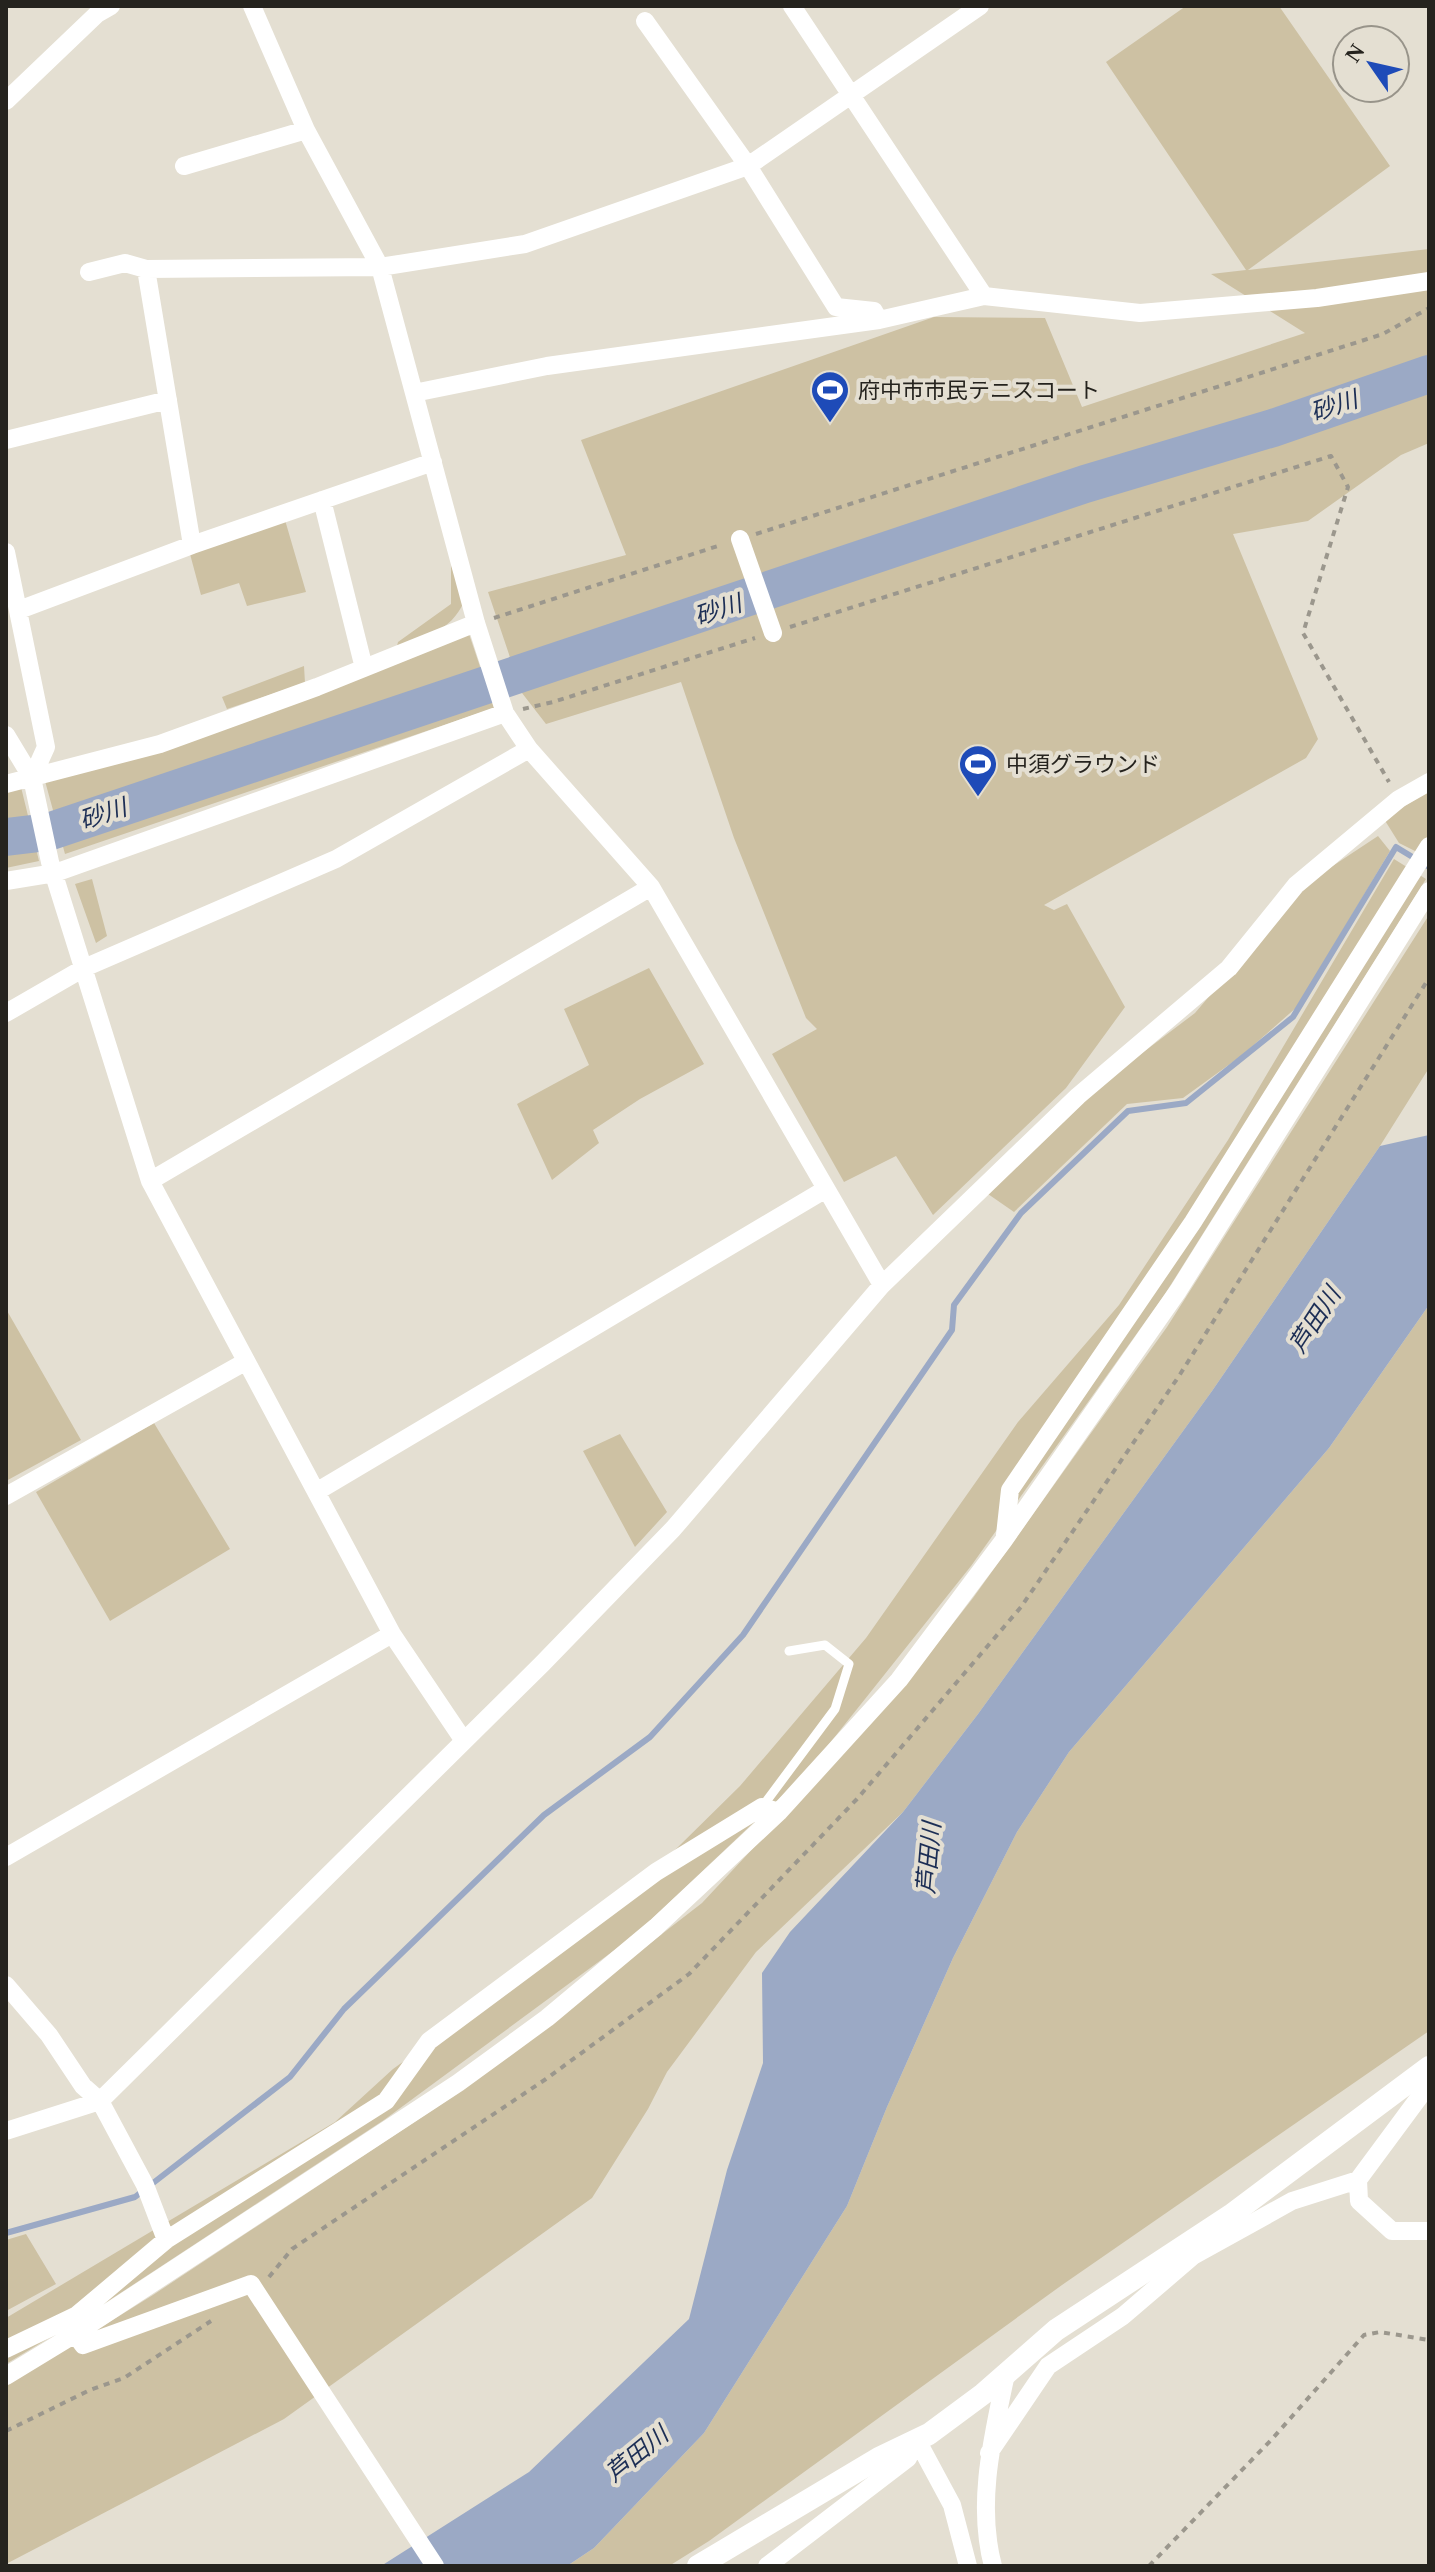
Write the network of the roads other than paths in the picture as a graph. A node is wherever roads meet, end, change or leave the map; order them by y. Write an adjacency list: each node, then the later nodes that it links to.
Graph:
1 (111, 6): 7 (street)
2 (252, 6): 8 (street)
3 (792, 6): 6 (street)
4 (980, 6): 6 (street)
5 (645, 21): 10 (street)
6 (850, 96): 10 (street); 15 (street)
7 (6, 101)
8 (306, 130): 9 (street); 11 (street)
9 (184, 166)
10 (748, 166): 11 (street); 16 (street)
11 (380, 267): 12 (street); 17 (street)
12 (146, 269): 13 (street); 18 (street)
13 (89, 272)
14 (1429, 281): 15 (street)
15 (984, 296): 16 (street)
16 (879, 320): 17 (street)
17 (414, 393): 20 (street)
18 (168, 400): 19 (street); 23 (street)
19 (6, 440)
20 (433, 462): 21 (street); 26 (street)
21 (322, 500): 23 (street); 28 (street)
22 (740, 539): 27 (street)
23 (192, 545): 25 (street)
24 (6, 552): 25 (street)
25 (19, 610): 32 (street)
26 (476, 623): 28 (street); 29 (street)
27 (773, 633)
28 (364, 668): 32 (street)
29 (505, 713): 31 (street); 36 (street)
30 (6, 735): 32 (street)
31 (529, 749): 38 (street); 40 (street)
32 (32, 778): 34 (street); 36 (street)
33 (1429, 782): 44 (street)
34 (6, 784)
35 (1429, 846): 48 (street)
36 (52, 868): 37 (street); 40 (street)
37 (6, 881)
38 (651, 887): 42 (street); 43 (street)
39 (1429, 891): 48 (street)
40 (84, 968): 41 (street); 42 (street)
41 (6, 1013)
42 (150, 1181): 45 (street)
43 (826, 1189): 44 (street); 46 (street)
44 (882, 1285): 51 (street)
45 (245, 1362): 46 (street); 47 (street)
46 (316, 1492): 49 (street)
47 (6, 1496)
48 (1004, 1540): 52 (street)
49 (392, 1634): 51 (street); 53 (street)
50 (789, 1651): 52 (lane)
51 (464, 1741): 57 (street)
52 (771, 1809): 61 (street); 64 (street)
53 (6, 1857)
54 (6, 1985): 57 (street)
55 (1429, 2067): 62 (street)
56 (1429, 2084): 59 (street)
57 (100, 2101): 58 (street); 61 (street)
58 (6, 2131)
59 (1358, 2180): 60 (street); 62 (street)
60 (1429, 2231)
61 (166, 2240): 63 (street)
62 (1189, 2251): 66 (street); 69 (street)
63 (77, 2315): 64 (street); 65 (street)
64 (75, 2334): 67 (street); 70 (street)
65 (6, 2349)
66 (1006, 2374): 68 (street); 69 (street)
67 (6, 2376)
68 (923, 2437): 71 (street); 72 (street); 73 (street)
69 (989, 2453): 74 (street)
70 (435, 2566)
71 (698, 2566)
72 (767, 2566)
73 (968, 2566)
74 (993, 2566)

